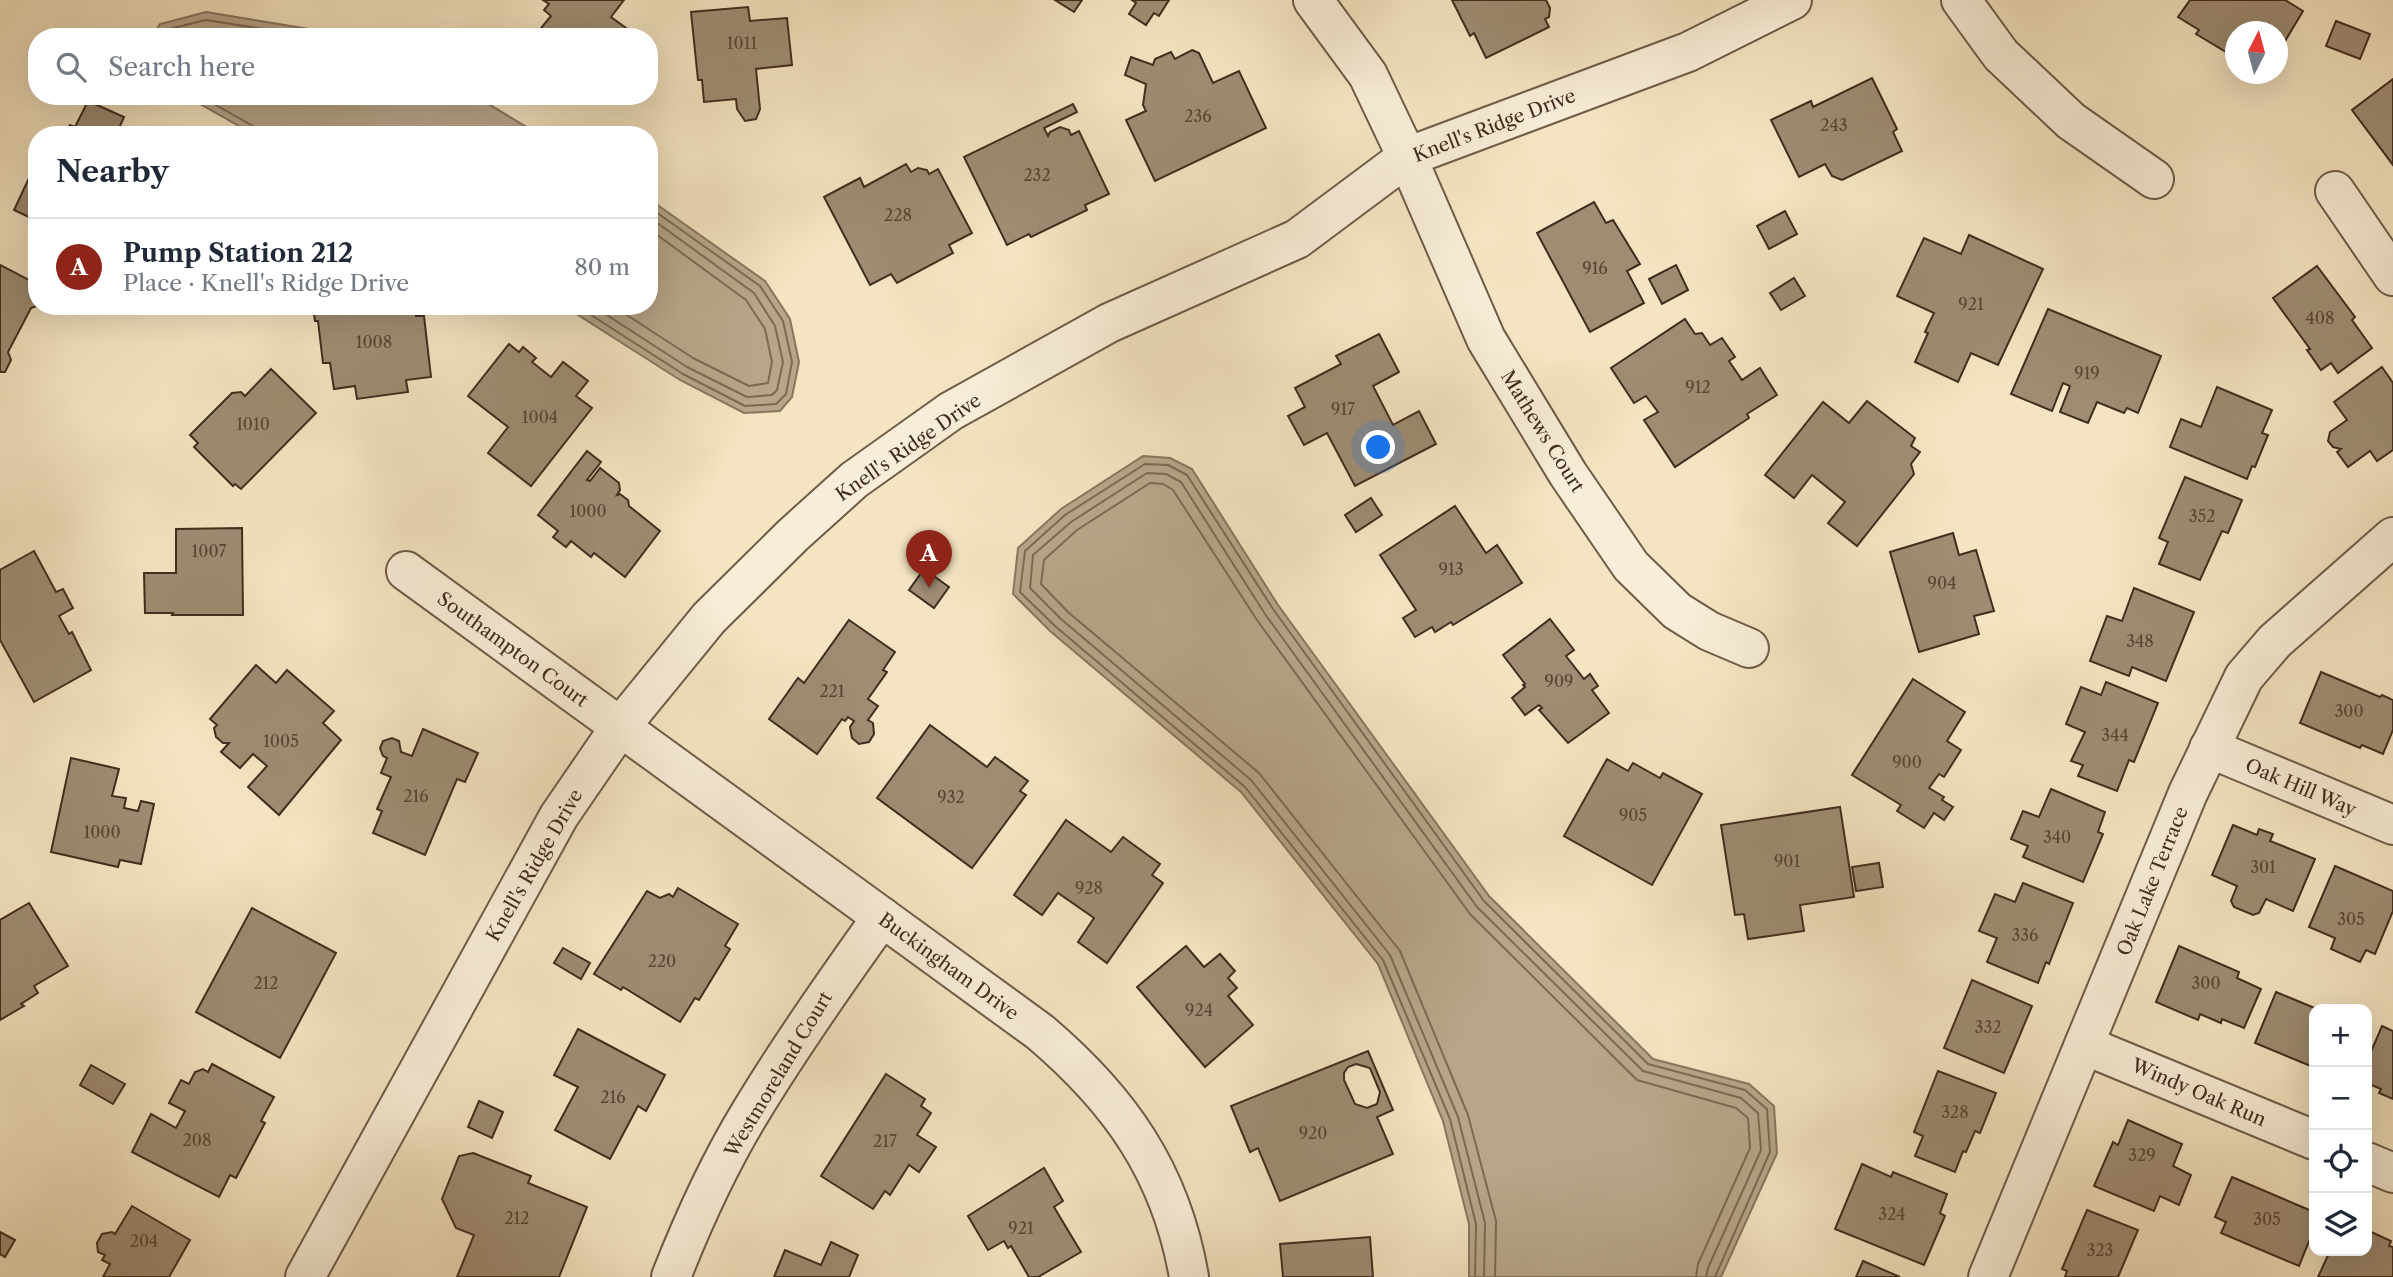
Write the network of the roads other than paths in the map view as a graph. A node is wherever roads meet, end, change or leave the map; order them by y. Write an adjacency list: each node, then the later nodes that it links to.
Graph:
1 (1313, 0): 4 (street, Mathews Court)
2 (1792, 0): 4 (street, Knell's Ridge Drive)
3 (1961, 0): 5 (street)
4 (1407, 158): 10 (street, Mathews Court); 11 (street, Knell's Ridge Drive)
5 (2154, 179)
6 (2335, 191): 7 (street)
7 (2393, 276)
8 (2393, 537): 12 (street, Oak Lake Terrace)
9 (406, 571): 11 (street, Southampton Court)
10 (1749, 648)
11 (620, 727): 14 (street, Buckingham Drive); 19 (street, Knell's Ridge Drive)
12 (2209, 748): 13 (street, Oak Hill Way); 15 (street, Oak Lake Terrace)
13 (2393, 825)
14 (882, 917): 20 (street, Westmoreland Court); 21 (street, Buckingham Drive)
15 (2084, 1045): 16 (street, Windy Oak Run); 22 (street, Oak Lake Terrace)
16 (2309, 1138)
17 (2372, 1164): 18 (street)
18 (2393, 1173)
19 (305, 1277)
20 (671, 1277)
21 (1189, 1277)
22 (1988, 1277)

